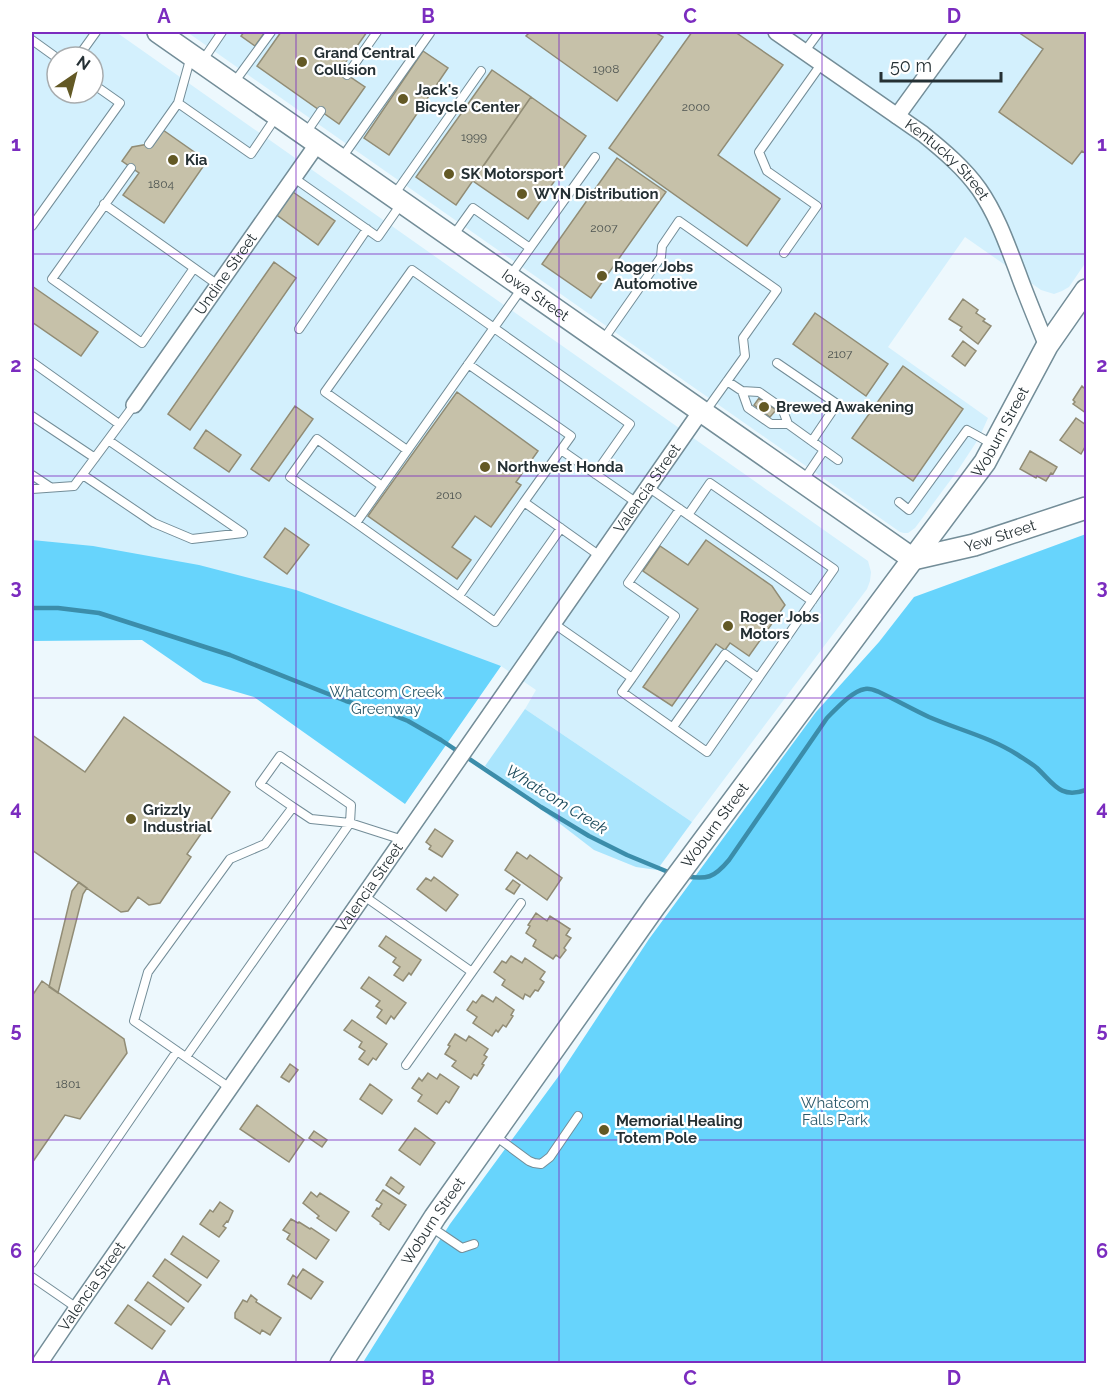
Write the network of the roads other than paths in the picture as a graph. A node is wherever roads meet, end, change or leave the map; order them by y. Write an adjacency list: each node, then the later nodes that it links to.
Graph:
1 (96, 32): 11 (lane)
2 (158, 32): 14 (main road, Iowa Street)
3 (222, 32): 14 (lane)
4 (271, 32): 18 (lane)
5 (377, 32): 17 (lane)
6 (776, 32): 13 (street, Kentucky Street)
7 (819, 32): 13 (lane)
8 (958, 32): 23 (street)
9 (430, 33): 27 (lane)
10 (32, 40): 12 (lane)
11 (87, 45)
12 (45, 49)
13 (805, 51): 15 (street, Kentucky Street)
14 (196, 58): 18 (main road, Iowa Street); 20 (lane)
15 (822, 63): 23 (street, Kentucky Street); 37 (lane)
16 (481, 71): 30 (lane)
17 (347, 75)
18 (234, 84): 22 (main road, Iowa Street)
19 (105, 92): 32 (lane)
20 (178, 103): 22 (lane); 25 (lane)
21 (321, 111): 24 (lane)
22 (277, 115): 24 (main road, Iowa Street)
23 (897, 116): 45 (street, Kentucky Street)
24 (312, 139): 27 (main road, Iowa Street); 29 (street, Undine Street)
25 (148, 144)
26 (594, 158): 36 (lane)
27 (341, 159): 30 (main road, Iowa Street)
28 (131, 168): 31 (lane)
29 (294, 178): 34 (lane); 40 (street, Undine Street)
30 (398, 199): 34 (lane); 35 (main road, Iowa Street)
31 (104, 204): 38 (lane); 38 (lane)
32 (34, 217): 33 (lane)
33 (32, 226)
34 (367, 229): 43 (lane)
35 (452, 237): 36 (lane); 39 (main road, Iowa Street)
36 (530, 248): 39 (lane)
37 (784, 252)
38 (194, 268): 40 (lane)
39 (516, 282): 42 (lane); 44 (main road, Iowa Street)
40 (218, 285): 51 (street, Undine Street)
41 (1086, 290): 45 (main road, Woburn Street)
42 (494, 327): 48 (lane); 59 (lane); 64 (lane)
43 (299, 329)
44 (602, 342): 49 (lane); 52 (main road, Iowa Street)
45 (1047, 346): 58 (main road, Woburn Street)
46 (32, 363): 54 (lane)
47 (777, 363): 57 (lane)
48 (468, 364): 59 (lane); 60 (lane)
49 (727, 381): 50 (lane); 52 (lane)
50 (742, 391): 55 (lane); 55 (lane)
51 (134, 405): 54 (lane)
52 (703, 412): 67 (main road, Iowa Street); 69 (street, Valencia Street)
53 (32, 416): 62 (lane)
54 (119, 424): 56 (lane)
55 (788, 424): 57 (lane)
56 (108, 441): 62 (lane); 66 (lane)
57 (812, 441): 61 (lane)
58 (994, 445): 73 (lane); 81 (main road, Woburn Street)
59 (407, 450): 68 (lane)
60 (561, 450): 64 (lane); 72 (lane)
61 (824, 450): 63 (lane); 67 (lane)
62 (95, 458): 66 (lane)
63 (838, 460)
64 (595, 474): 74 (lane)
65 (32, 475): 70 (lane)
66 (83, 475): 70 (lane)
67 (802, 482): 81 (main road, Iowa Street)
68 (382, 486): 78 (lane); 78 (lane)
69 (648, 487): 74 (street, Valencia Street); 76 (lane)
70 (51, 488): 71 (lane)
71 (32, 489)
72 (524, 502): 79 (lane); 82 (lane)
73 (899, 502)
74 (637, 503): 80 (street, Valencia Street)
75 (1084, 506): 81 (main road, Yew Street)
76 (680, 509): 77 (lane); 85 (lane)
77 (688, 515): 83 (lane); 83 (lane)
78 (356, 523): 82 (lane)
79 (561, 528): 80 (lane); 82 (lane)
80 (600, 556): 84 (street, Valencia Street)
81 (913, 559): 99 (main road, Woburn Street)
82 (459, 596)
83 (812, 601): 86 (lane)
84 (553, 623): 85 (lane); 90 (street, Valencia Street)
85 (632, 678): 87 (lane)
86 (758, 678): 87 (lane); 87 (lane)
87 (673, 728)
88 (293, 807): 89 (lane); 89 (lane); 94 (lane)
89 (350, 824): 90 (lane); 95 (lane)
90 (403, 840): 91 (street, Valencia Street)
91 (364, 896): 93 (lane); 97 (street, Valencia Street)
92 (520, 903): 93 (lane)
93 (472, 972): 96 (lane)
94 (177, 1051): 95 (lane); 102 (lane)
95 (186, 1057): 97 (lane)
96 (406, 1065)
97 (230, 1088): 104 (street, Valencia Street)
98 (578, 1116): 99 (lane)
99 (493, 1135): 100 (main road, Woburn Street)
100 (430, 1226): 101 (lane); 106 (main road, Woburn Street)
101 (474, 1244)
102 (32, 1263)
103 (32, 1277): 104 (lane)
104 (77, 1308): 105 (street, Valencia Street)
105 (39, 1364)
106 (341, 1364)

